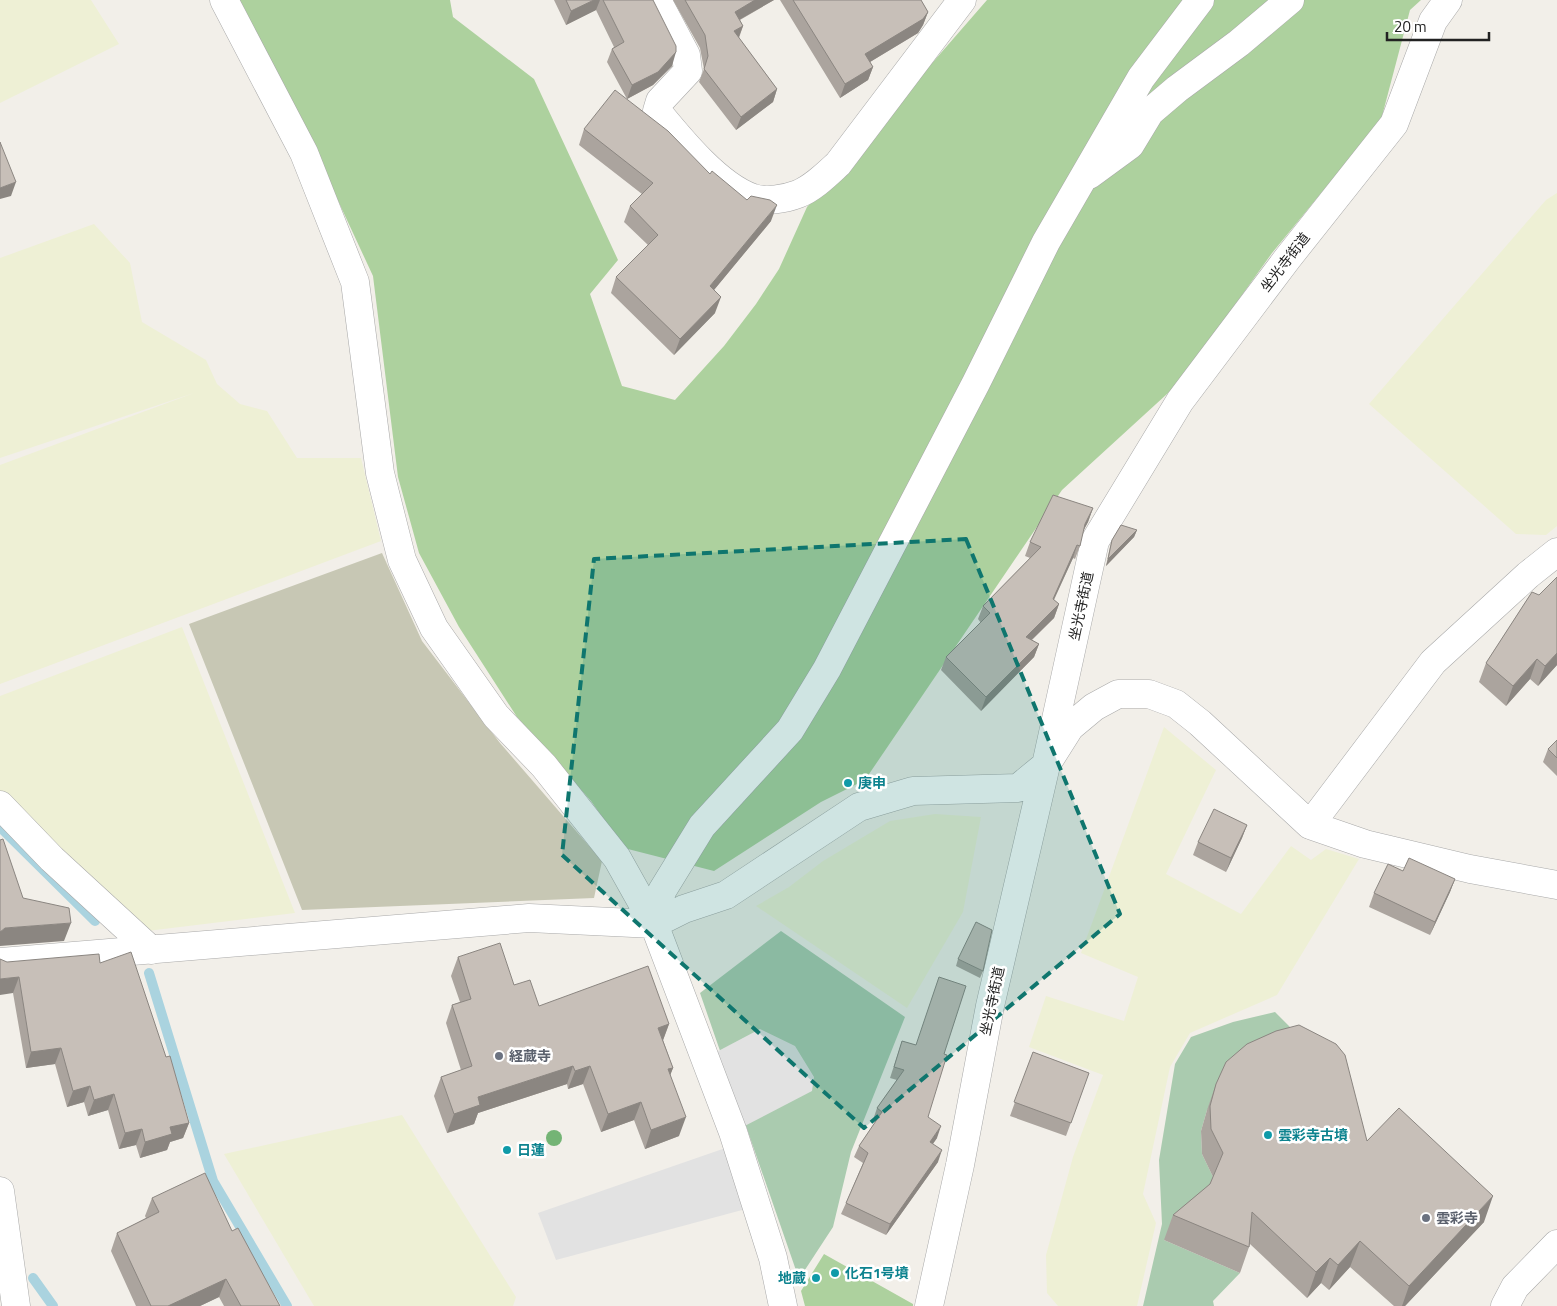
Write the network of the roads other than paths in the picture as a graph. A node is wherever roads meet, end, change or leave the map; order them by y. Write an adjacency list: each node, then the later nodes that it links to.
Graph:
1 (224, 0): 13 (street)
2 (657, 0): 3 (street)
3 (962, 0)
4 (1200, 0): 7 (street)
5 (1290, 0): 7 (street)
6 (1448, 0): 9 (street, 坐光寺街道)
7 (1081, 182): 13 (street)
8 (1557, 552): 11 (street)
9 (1046, 765): 11 (street); 13 (street); 20 (street, 坐光寺街道)
10 (0, 805): 14 (street)
11 (1310, 825): 12 (street)
12 (1557, 885)
13 (654, 924): 14 (street); 19 (street)
14 (151, 950): 15 (street)
15 (0, 962)
16 (1, 1200): 18 (street)
17 (1557, 1244): 21 (street)
18 (16, 1306)
19 (783, 1306)
20 (929, 1306)
21 (1505, 1306)

